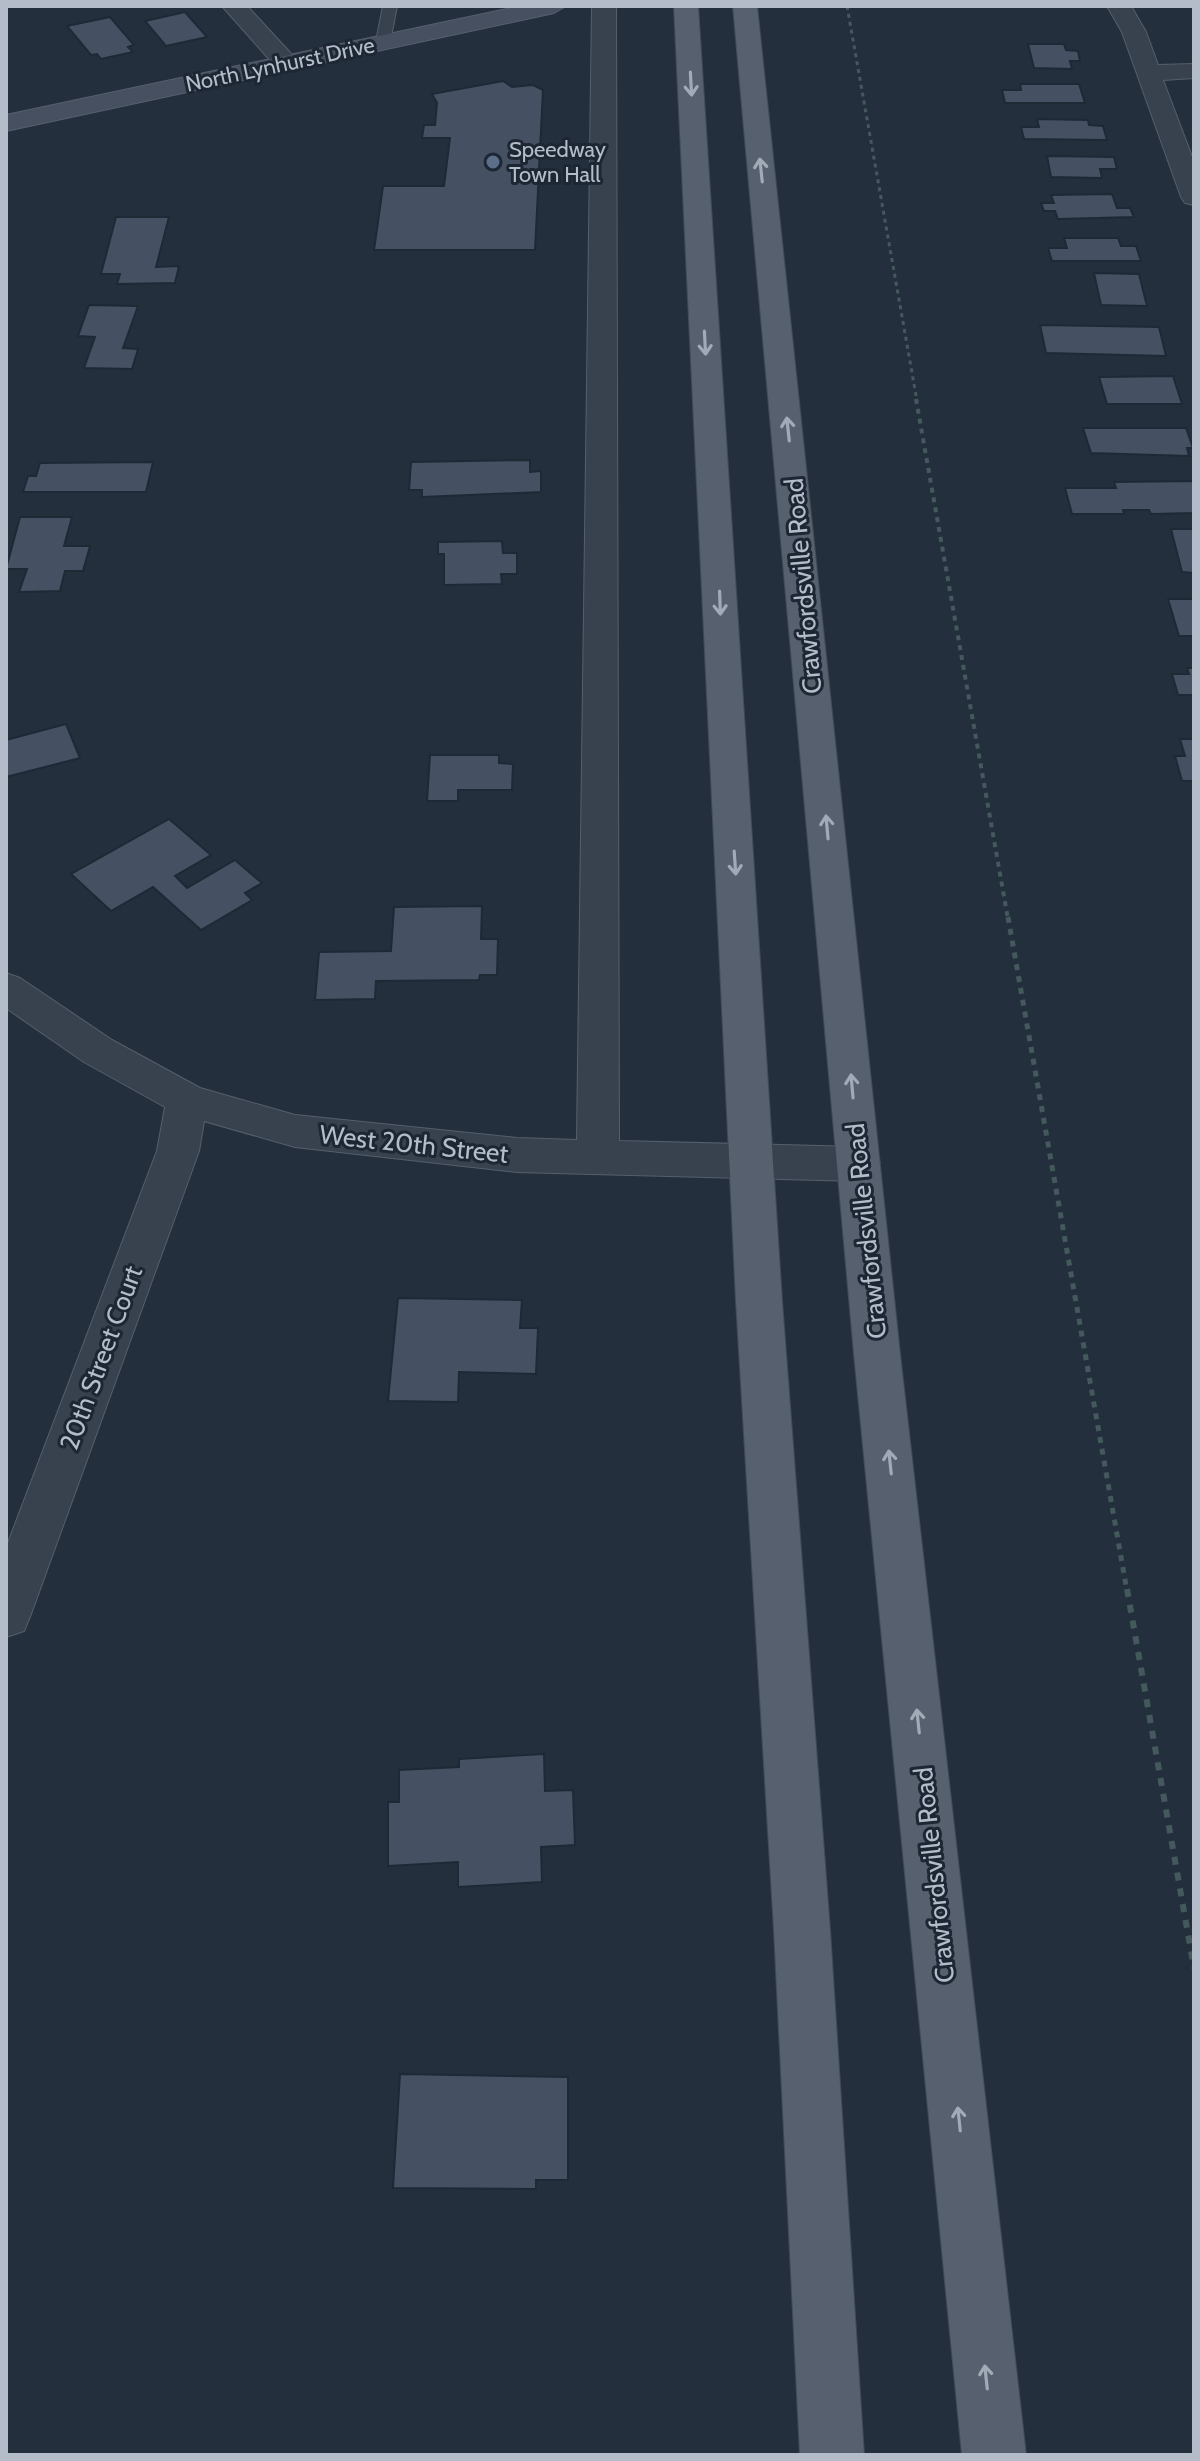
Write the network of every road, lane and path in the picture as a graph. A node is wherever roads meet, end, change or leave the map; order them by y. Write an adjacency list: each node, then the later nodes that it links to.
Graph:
1 (234, 6): 10 (street)
2 (390, 6): 9 (lane)
3 (554, 6): 9 (main road, North Lynhurst Drive)
4 (604, 6): 17 (street)
5 (686, 6): 18 (main road, one-way to 18)
6 (745, 6): 19 (main road, Crawfordsville Road, one-way to 6)
7 (847, 6): 21 (path)
8 (1119, 6): 12 (street)
9 (383, 42): 10 (main road, North Lynhurst Drive)
10 (286, 63): 13 (main road, North Lynhurst Drive)
11 (1194, 71): 12 (street)
12 (1147, 73): 14 (street)
13 (6, 123)
14 (1194, 197)
15 (6, 988): 16 (street, West 20th Street)
16 (187, 1100): 17 (street, West 20th Street); 20 (street, 20th Street Court)
17 (598, 1158): 18 (street, West 20th Street)
18 (751, 1161): 19 (street, West 20th Street); 22 (main road)
19 (859, 1164): 23 (main road, Crawfordsville Road, one-way to 19)
20 (6, 1614)
21 (1194, 1968)
22 (832, 2455)
23 (994, 2455)

